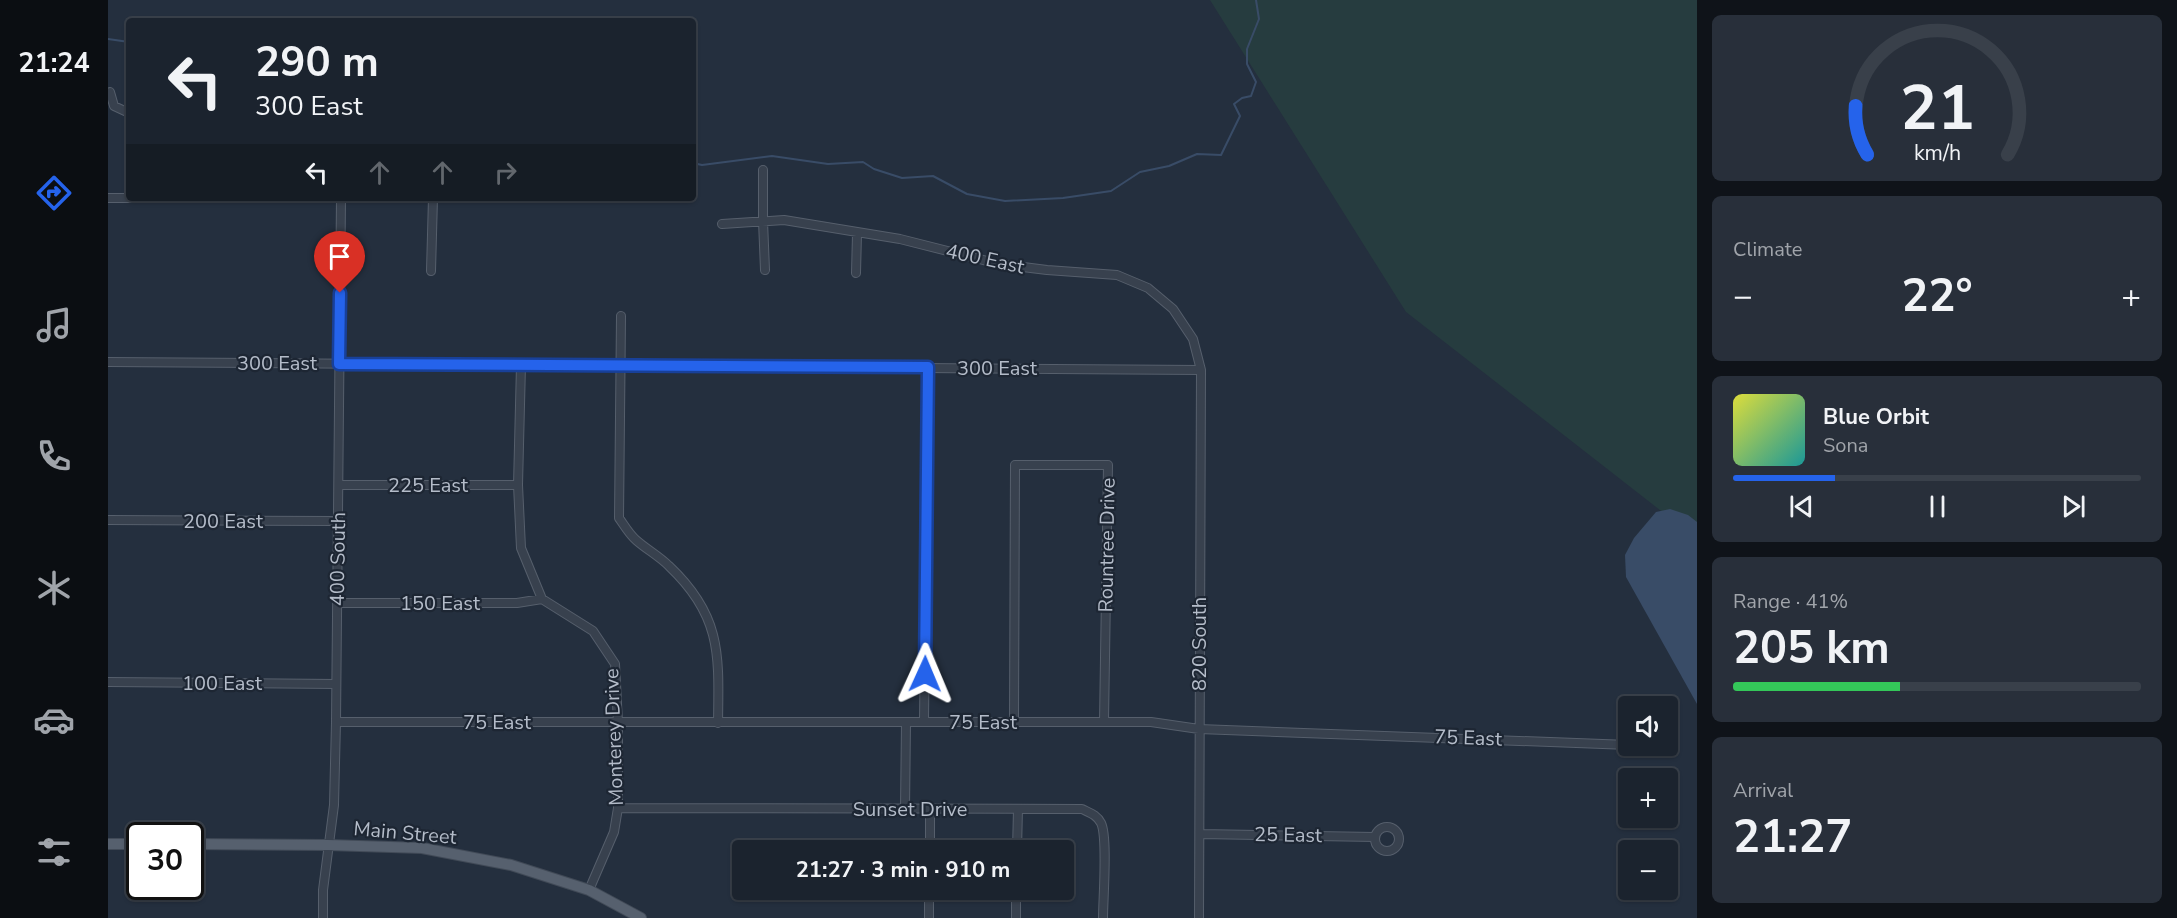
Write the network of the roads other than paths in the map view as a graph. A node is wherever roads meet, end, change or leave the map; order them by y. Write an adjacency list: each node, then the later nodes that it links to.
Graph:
1 (110, 92): 2 (street)
2 (126, 112)
3 (763, 170): 8 (street)
4 (108, 198): 5 (street)
5 (126, 198)
6 (341, 201): 16 (street, 400 South)
7 (433, 201): 12 (street)
8 (763, 221): 9 (street, 400 East); 10 (street, 400 East); 11 (street)
9 (722, 224)
10 (857, 234): 13 (street); 20 (street, 400 East)
11 (765, 270)
12 (431, 271)
13 (856, 273)
14 (621, 316): 18 (street)
15 (108, 362): 16 (street, 300 East)
16 (339, 364): 17 (street, 300 East); 21 (street, 400 South)
17 (521, 366): 18 (street, 300 East); 22 (street)
18 (620, 367): 19 (street, 300 East); 35 (street)
19 (928, 367): 20 (street, 300 East); 31 (street)
20 (1201, 370): 36 (street, 820 South)
21 (339, 485): 22 (street, 225 East); 24 (street, 400 South)
22 (518, 485): 25 (street)
23 (108, 520): 24 (street, 200 East)
24 (338, 521): 26 (street, 400 South)
25 (542, 599): 26 (street, 150 East); 34 (street, Monterey Drive)
26 (338, 603): 28 (street, 400 South)
27 (108, 682): 28 (street, 100 East)
28 (336, 684): 29 (street, 400 South)
29 (336, 722): 34 (street, 75 East); 49 (street, 400 South)
30 (906, 722): 31 (street, 75 East); 35 (street, 75 East); 39 (street)
31 (924, 722): 32 (street, 75 East)
32 (1014, 722): 33 (street, 75 East); 33 (street, Rountree Drive)
33 (1104, 722): 36 (street, 75 East)
34 (618, 723): 35 (street, 75 East); 38 (street, Monterey Drive)
35 (718, 723)
36 (1199, 729): 37 (street, 75 East); 42 (street, 820 South)
37 (1618, 745)
38 (618, 808): 39 (street, Sunset Drive); 50 (street, Monterey Drive)
39 (905, 809): 40 (street, Sunset Drive)
40 (930, 809): 41 (street, Sunset Drive); 44 (street)
41 (1018, 809): 45 (street); 57 (street, Sunset Drive)
42 (1200, 834): 43 (street, 25 East); 58 (street, 820 South)
43 (1375, 837)
44 (930, 840)
45 (1017, 840)
46 (108, 844): 47 (main road)
47 (126, 844)
48 (204, 844): 49 (main road, Main Street)
49 (328, 845): 50 (main road, Main Street); 53 (street, 400 South)
50 (589, 890): 54 (main road, Main Street)
51 (929, 900): 55 (street)
52 (1016, 900): 56 (street)
53 (323, 918)
54 (641, 918)
55 (929, 918)
56 (1016, 918)
57 (1103, 918)
58 (1199, 918)

